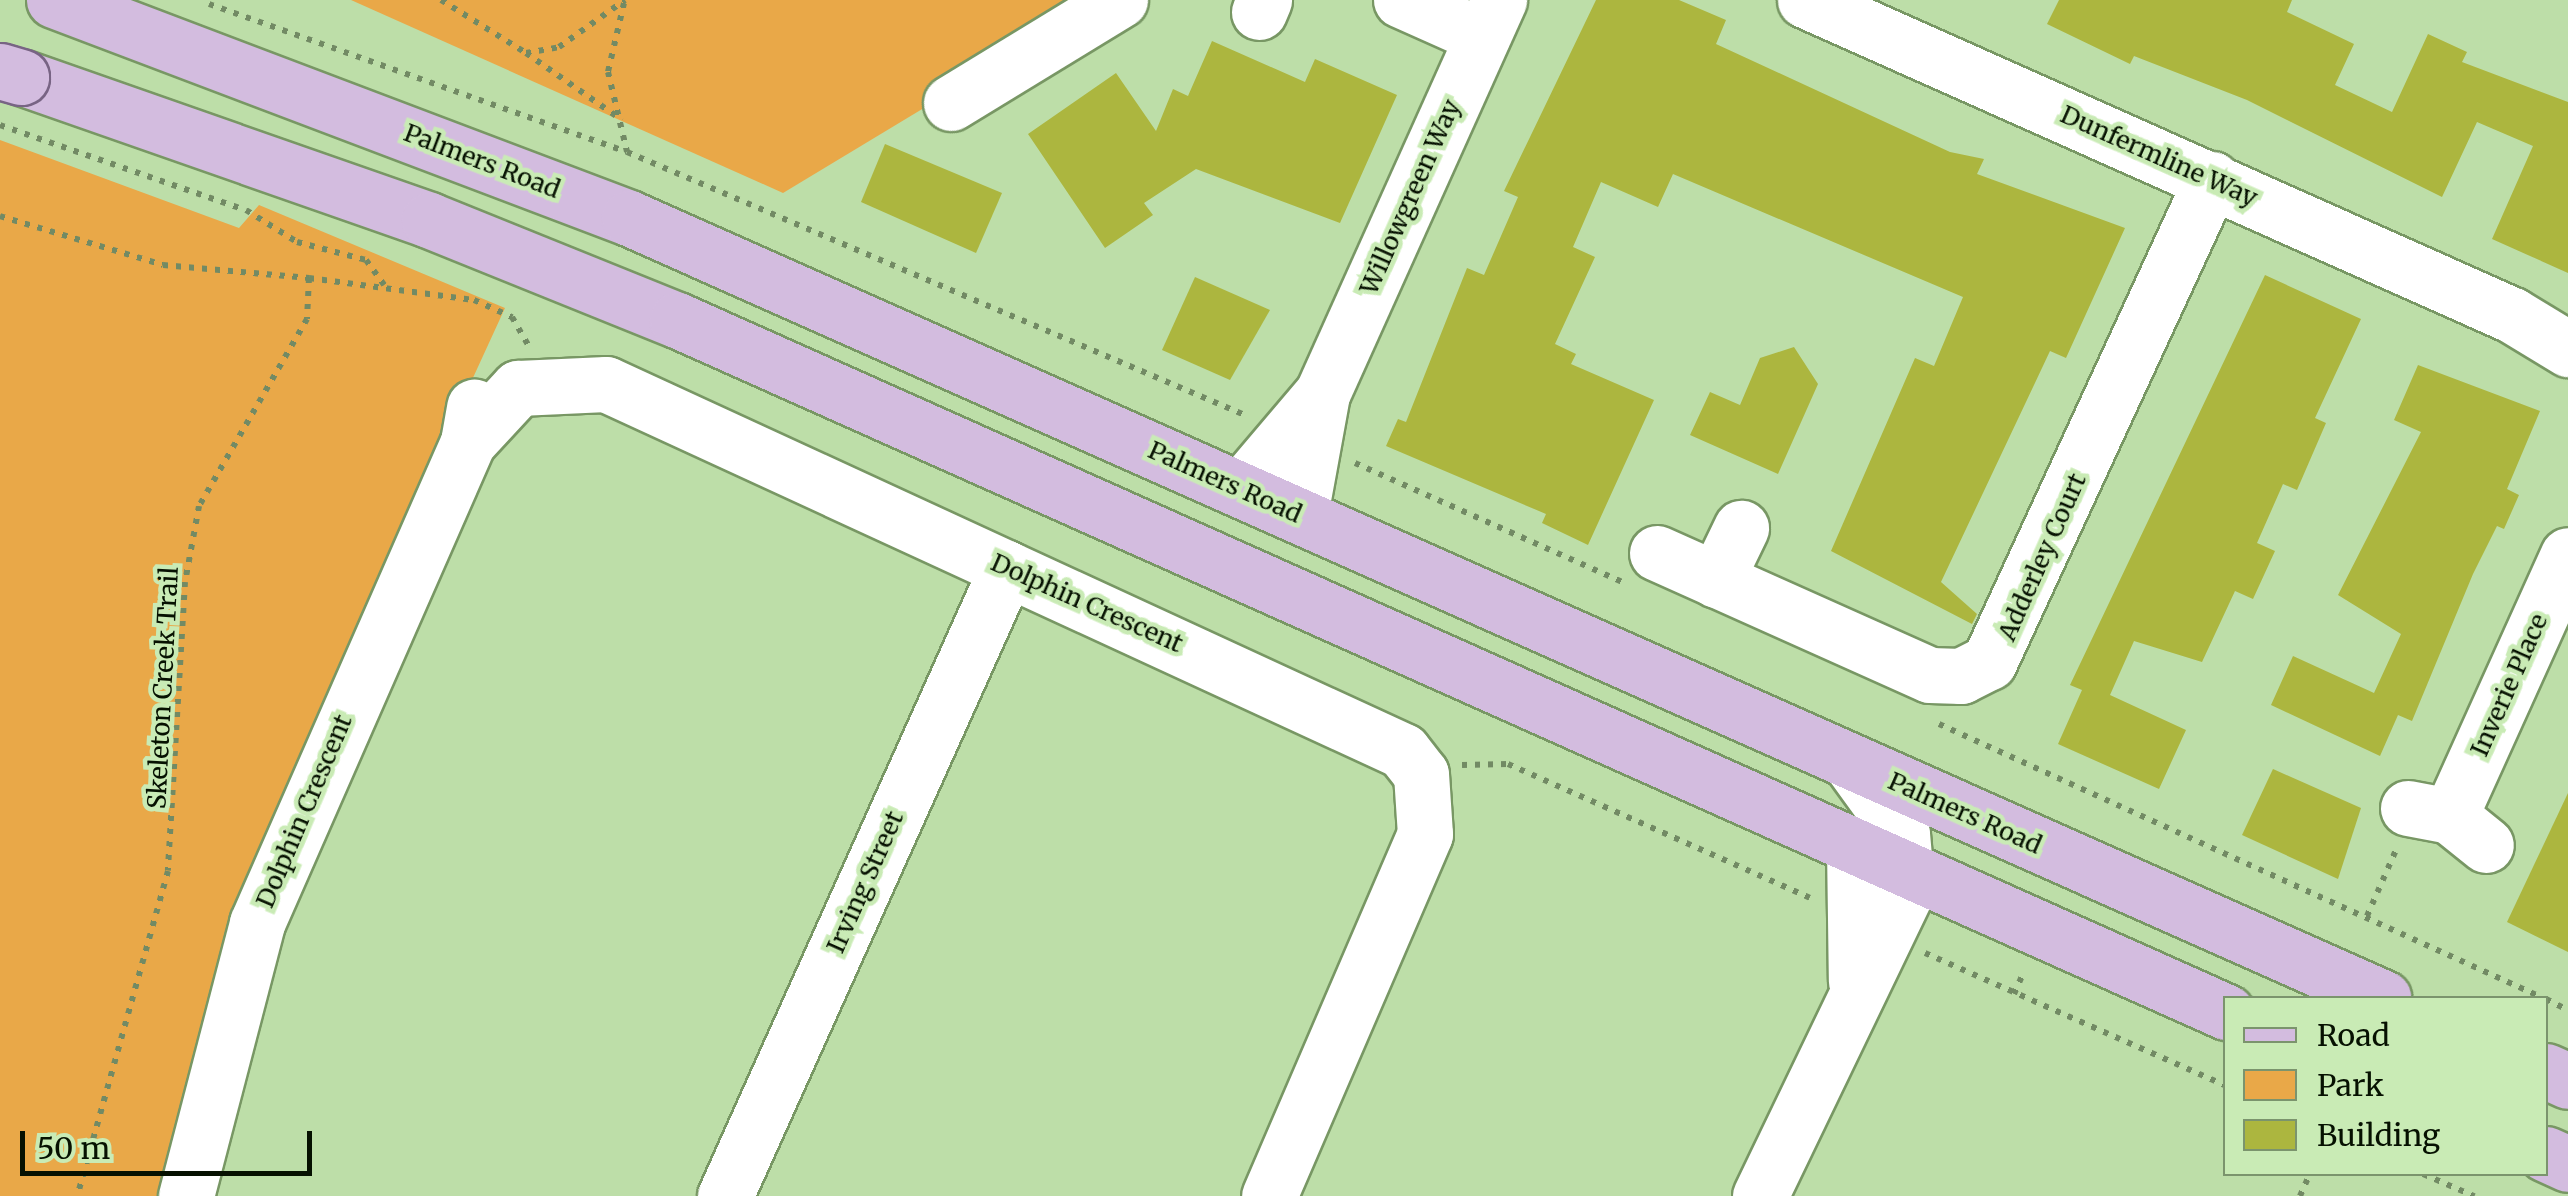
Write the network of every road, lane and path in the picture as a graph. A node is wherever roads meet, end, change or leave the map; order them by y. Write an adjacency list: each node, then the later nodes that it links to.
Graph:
1 (54, 0): 25 (main road, Palmers Road)
2 (196, 0): 13 (path)
3 (441, 0): 9 (path)
4 (626, 0): 9 (path); 12 (path)
5 (1120, 0): 11 (street)
6 (1401, 0): 8 (street)
7 (1805, 0): 14 (street, Dunfermline Way)
8 (1490, 18): 23 (street, Willowgreen Way)
9 (526, 53): 12 (path)
10 (7, 100): 17 (path); 35 (main road)
11 (950, 104)
12 (622, 121): 13 (path)
13 (626, 152): 23 (path)
14 (2212, 179): 18 (street, Dunfermline Way); 31 (street, Adderley Court)
15 (0, 216): 16 (path)
16 (309, 278): 17 (path); 43 (path, Skeleton Creek Trail)
17 (384, 285): 21 (path)
18 (2512, 315): 19 (street, Dunfermline Way); 20 (street, Dunfermline Way)
19 (2568, 328)
20 (2568, 349)
21 (532, 356): 22 (street, Dolphin Crescent); 24 (street, Dolphin Crescent)
22 (606, 384): 24 (street, Dolphin Crescent); 29 (street, Dolphin Crescent)
23 (1308, 424): 25 (street, Willowgreen Way); 26 (street, Willowgreen Way); 30 (path)
24 (468, 442): 44 (street, Dolphin Crescent)
25 (1241, 489): 26 (main road, Palmers Road)
26 (1300, 515): 33 (main road, Palmers Road)
27 (1741, 528): 31 (street)
28 (2568, 554): 34 (street, Inverie Place)
29 (1006, 568): 45 (street, Irving Street); 46 (street, Dolphin Crescent)
30 (1648, 572): 31 (street, Adderley Court)
31 (1716, 580)
32 (1928, 719): 37 (path)
33 (1849, 760): 36 (street); 39 (main road, Palmers Road)
34 (2436, 825): 37 (path)
35 (1854, 846): 36 (main road); 38 (street)
36 (1909, 870): 38 (street); 41 (main road)
37 (2367, 916): 40 (path)
38 (1856, 980): 47 (street)
39 (2379, 996)
40 (2538, 996)
41 (2223, 1011)
42 (2428, 1176): 48 (path)
43 (77, 1196)
44 (186, 1196)
45 (725, 1196)
46 (1269, 1196)
47 (1760, 1196)
48 (2474, 1196)

